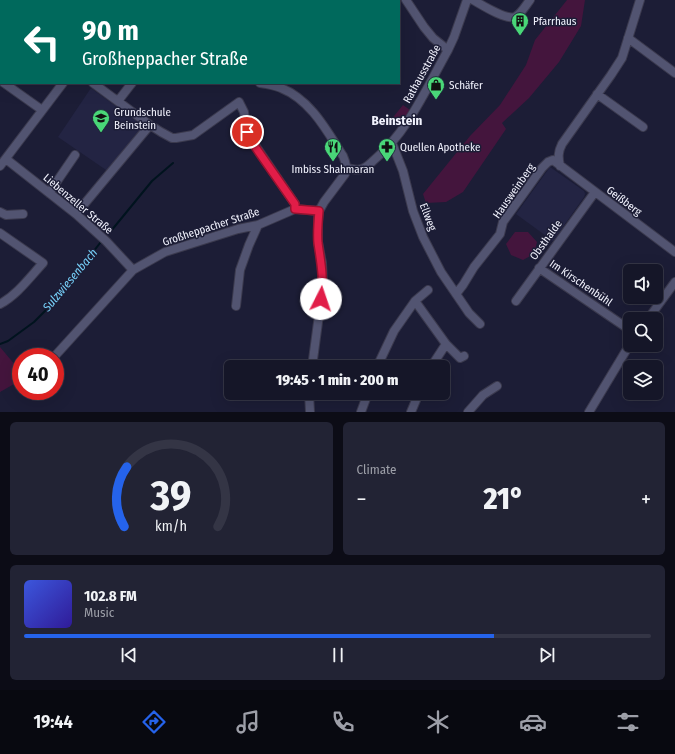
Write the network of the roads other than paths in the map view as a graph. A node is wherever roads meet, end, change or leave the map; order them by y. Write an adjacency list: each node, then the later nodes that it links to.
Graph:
1 (406, 0): 7 (street)
2 (467, 0): 7 (street, Rathausstraße)
3 (473, 0): 4 (street)
4 (530, 0)
5 (640, 0): 6 (street)
6 (628, 38): 8 (street); 14 (street)
7 (448, 50): 19 (street, Rathausstraße)
8 (675, 73)
9 (5, 84): 16 (street)
10 (62, 84): 16 (street)
11 (94, 84): 15 (street)
12 (131, 84): 15 (street)
13 (266, 84): 24 (street)
14 (597, 94): 18 (street); 23 (street)
15 (118, 101): 17 (street)
16 (42, 110): 21 (street)
17 (150, 125): 27 (street); 31 (street)
18 (643, 127)
19 (392, 142): 24 (street, Rathausstraße); 39 (street, Ellweg)
20 (75, 155): 26 (street)
21 (6, 159): 22 (street); 26 (street, Liebenzeller Straße)
22 (0, 166)
23 (560, 166): 25 (street, Geißberg); 39 (street, Hausweinberg)
24 (347, 168): 28 (street)
25 (595, 192): 34 (street, Geißberg); 35 (street, Obsthalde)
26 (49, 193): 31 (street, Liebenzeller Straße)
27 (295, 209): 28 (street, Großheppacher Straße); 32 (street, Großheppacher Straße)
28 (319, 211): 51 (street)
29 (0, 212): 30 (street)
30 (22, 214)
31 (76, 214): 36 (street, Liebenzeller Straße)
32 (258, 225): 36 (street, Großheppacher Straße); 43 (street)
33 (0, 233): 42 (street)
34 (675, 252)
35 (539, 268): 41 (street, Obsthalde); 46 (street, Im Kirschenbühl)
36 (133, 270): 48 (street, Großheppacher Straße)
37 (675, 282): 44 (street)
38 (428, 290): 40 (street)
39 (456, 294): 45 (street, Ellweg)
40 (415, 300): 47 (street); 52 (street)
41 (516, 301)
42 (0, 304)
43 (236, 306)
44 (653, 312)
45 (480, 324)
46 (623, 325)
47 (446, 344): 50 (street); 53 (street)
48 (62, 348)
49 (625, 352): 62 (street)
50 (464, 356)
51 (313, 360)
52 (380, 360)
53 (436, 360)
54 (497, 386): 61 (street)
55 (310, 400): 58 (street)
56 (365, 400): 59 (street)
57 (416, 400): 60 (street)
58 (310, 412)
59 (361, 412)
60 (411, 412)
61 (468, 412)
62 (589, 412)

